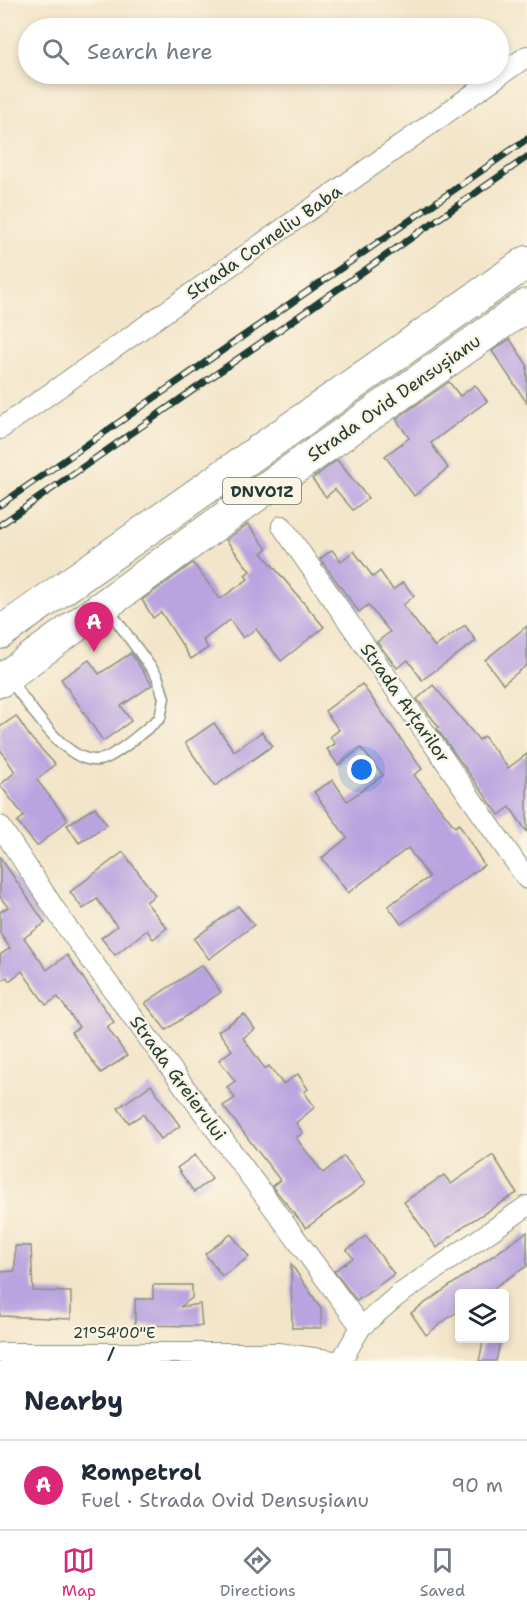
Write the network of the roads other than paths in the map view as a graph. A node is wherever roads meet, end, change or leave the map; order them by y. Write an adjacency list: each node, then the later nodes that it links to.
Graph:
1 (527, 56): 2 (street, Strada Corneliu Baba)
2 (509, 69)
3 (487, 84): 6 (street, Strada Corneliu Baba)
4 (527, 262): 9 (main road, Strada Ovid Densușianu / DNVO1Z)
5 (527, 305): 8 (main road, Strada Ovid Densușianu / DNVO1Z)
6 (0, 429)
7 (282, 526): 12 (street, Strada Arțarilor)
8 (105, 605): 10 (main road, Strada Ovid Densușianu / DNVO1Z); 10 (lane)
9 (0, 633)
10 (3, 679)
11 (0, 826): 14 (street, Strada Greierului)
12 (527, 879)
13 (527, 1206): 14 (street)
14 (361, 1327): 17 (street)
15 (0, 1353): 16 (street)
16 (334, 1361)
17 (341, 1361)

